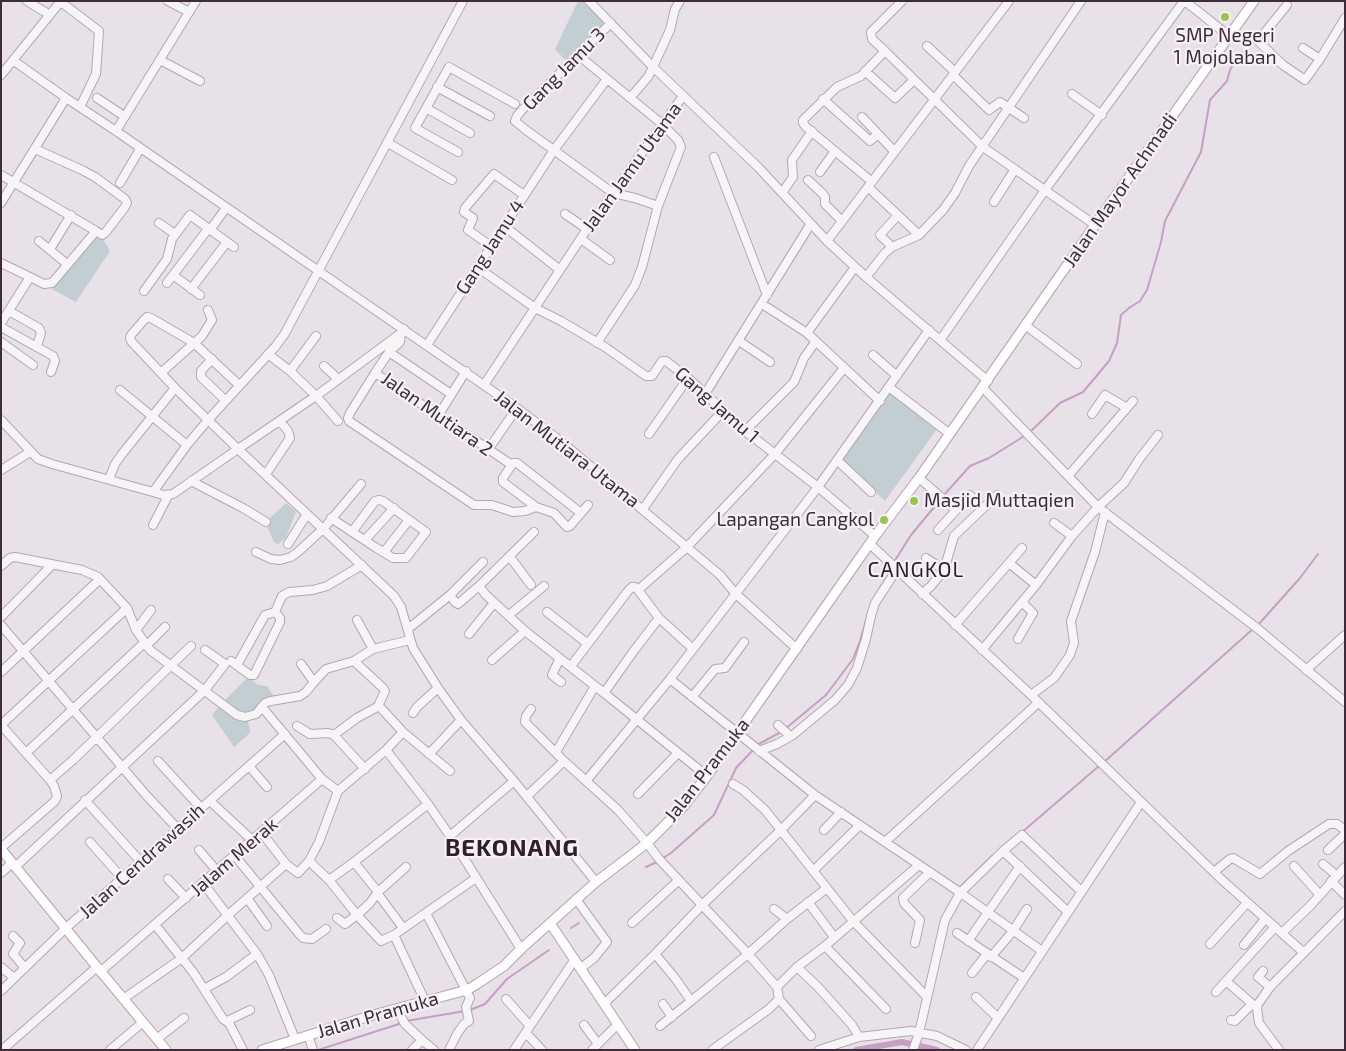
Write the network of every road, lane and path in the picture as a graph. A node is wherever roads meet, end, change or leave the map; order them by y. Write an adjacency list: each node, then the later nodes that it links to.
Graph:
1 (27, 1): 15 (street)
2 (168, 1): 14 (street)
3 (196, 1): 14 (street)
4 (463, 1): 34 (street)
5 (589, 1): 17 (street)
6 (680, 1): 26 (street)
7 (902, 1): 21 (street)
8 (1009, 1): 28 (street)
9 (1184, 1): 18 (street); 47 (street)
10 (1254, 1): 18 (main road, Jalan Mayor Achmadi)
11 (61, 2): 15 (street); 44 (street)
12 (1080, 2): 46 (street)
13 (1287, 5): 23 (street)
14 (189, 12): 24 (street)
15 (50, 15): 25 (street)
16 (1345, 18): 23 (street)
17 (611, 23): 22 (street, Gang Jamu 3); 26 (street)
18 (1229, 36): 87 (main road, Jalan Mayor Achmadi)
19 (927, 46): 28 (street)
20 (1303, 48): 23 (street)
21 (885, 51): 27 (street); 31 (street)
22 (578, 55): 30 (street); 60 (street, Gang Jamu 3)
23 (1320, 59)
24 (160, 60): 32 (street); 48 (street)
25 (14, 61): 29 (street); 37 (street, Jalan Mutiara Utama)
26 (653, 67): 36 (street); 40 (street)
27 (865, 71): 31 (street); 42 (street)
28 (954, 74): 41 (street); 46 (street)
29 (1, 75)
30 (607, 79): 40 (street); 60 (street, Gang Jamu 4)
31 (914, 80): 41 (street)
32 (200, 81)
33 (437, 87): 39 (street); 43 (street); 49 (street)
34 (416, 89): 39 (street); 56 (street)
35 (1072, 94): 47 (street)
36 (683, 96): 51 (street, Jalan Jamu Utama); 75 (street)
37 (66, 98): 44 (street, Jalan Mutiara Utama); 58 (street)
38 (97, 98): 48 (street)
39 (432, 98): 45 (street)
40 (630, 98): 51 (street)
41 (934, 99): 57 (street); 62 (street)
42 (822, 100): 53 (street); 55 (street)
43 (515, 104)
44 (80, 108): 52 (street, Jalan Mutiara Utama)
45 (426, 108): 54 (street); 63 (street)
46 (1017, 113): 57 (street)
47 (1102, 115): 73 (street)
48 (124, 116): 52 (street)
49 (490, 116)
50 (862, 117): 55 (street)
51 (662, 124): 74 (street, Jalan Jamu Utama); 79 (street)
52 (116, 131): 59 (street, Jalan Mutiara Utama)
53 (812, 131): 61 (street); 75 (street)
54 (470, 133)
55 (878, 134): 62 (street)
56 (388, 143): 68 (street); 108 (street)
57 (983, 147): 65 (street); 93 (street)
58 (35, 149): 70 (street); 91 (street)
59 (140, 149): 71 (street); 80 (street, Jalan Mutiara Utama)
60 (554, 150): 74 (street); 76 (street, Gang Jamu 4)
61 (835, 151): 66 (street); 72 (street)
62 (894, 151): 72 (street)
63 (458, 152)
64 (714, 157): 116 (street)
65 (1015, 169): 73 (street); 77 (street)
66 (820, 172)
67 (1, 175): 70 (street)
68 (452, 180)
69 (808, 180): 84 (street)
70 (14, 183): 78 (street); 82 (street)
71 (120, 183)
72 (869, 184): 83 (street); 84 (street)
73 (1045, 190): 87 (street); 127 (street)
74 (613, 193): 79 (street); 90 (street, Jalan Jamu Utama)
75 (782, 193): 86 (street)
76 (524, 195): 88 (street, Gang Jamu 4); 98 (street)
77 (994, 202)
78 (1, 203)
79 (658, 206): 132 (street)
80 (226, 208): 89 (street); 108 (street, Jalan Mutiara Utama)
81 (565, 214): 90 (street)
82 (71, 215): 91 (street); 101 (street)
83 (898, 215): 93 (street); 100 (street)
84 (842, 221): 96 (street)
85 (159, 223): 92 (street)
86 (810, 225): 96 (street); 116 (street)
87 (1095, 225): 122 (main road, Jalan Mayor Achmadi)
88 (504, 226): 98 (street, Gang Jamu 4); 107 (street)
89 (209, 229): 92 (street); 97 (street); 109 (street)
90 (587, 229): 94 (street, Jalan Jamu Utama)
91 (96, 231): 104 (street)
92 (175, 234): 114 (street)
93 (919, 235): 100 (street)
94 (581, 239): 102 (street, Jalan Jamu Utama); 107 (street, Jalan Jamu Utama)
95 (40, 241): 101 (street)
96 (827, 241): 106 (street)
97 (227, 242): 99 (street); 113 (street)
98 (491, 246): 105 (street, Gang Jamu 4)
99 (234, 247)
100 (892, 248): 110 (street)
101 (50, 249): 104 (street)
102 (610, 260)
103 (1, 263): 111 (street)
104 (67, 264): 111 (street)
105 (477, 267): 118 (street, Gang Jamu 1); 133 (street, Gang Jamu 4)
106 (855, 267): 110 (street); 125 (street)
107 (560, 270): 118 (street, Jalan Jamu Utama)
108 (319, 272): 124 (street, Jalan Mutiara Utama); 136 (street)
109 (173, 275): 112 (street); 113 (street)
110 (866, 277): 123 (street)
111 (30, 278): 120 (street)
112 (167, 283)
113 (191, 289): 115 (street)
114 (144, 291)
115 (200, 295)
116 (767, 295): 117 (street)
117 (762, 304): 125 (street); 128 (street)
118 (535, 308): 132 (street, Gang Jamu 1); 154 (street, Jalan Jamu Utama)
119 (208, 310): 131 (street)
120 (10, 311): 121 (street); 134 (street)
121 (1, 325): 134 (street)
122 (1025, 325): 140 (street); 152 (main road, Jalan Mayor Achmadi)
123 (929, 330): 127 (street); 149 (street)
124 (402, 331): 133 (street, Jalan Mutiara Utama); 135 (street, Jalan Mutiara 2); 151 (street)
125 (806, 333): 129 (street)
126 (316, 336): 144 (street)
127 (941, 339): 152 (street)
128 (739, 341): 139 (street); 159 (street)
129 (816, 341): 143 (street); 174 (street)
130 (1, 342): 141 (street)
131 (194, 343): 138 (street); 147 (street); 147 (street)
132 (597, 343): 150 (street, Gang Jamu 1)
133 (427, 345): 145 (street, Jalan Mutiara Utama)
134 (37, 346): 146 (street)
135 (389, 352): 148 (street, Jalan Mutiara 2); 158 (street)
136 (268, 354): 144 (street); 153 (street)
137 (873, 355): 149 (street)
138 (212, 359): 153 (street); 161 (street)
139 (770, 362)
140 (1077, 364)
141 (33, 365)
142 (324, 366): 151 (street)
143 (844, 368): 163 (street); 182 (street)
144 (290, 371): 160 (street)
145 (466, 371): 154 (street, Jalan Mutiara Utama); 158 (street)
146 (50, 372)
147 (162, 372): 156 (street)
148 (376, 373): 168 (street, Jalan Mutiara 2); 199 (street)
149 (897, 376): 155 (street)
150 (688, 378): 159 (street, Gang Jamu 1); 175 (street)
151 (338, 379): 160 (street)
152 (986, 384): 176 (main road, Jalan Pramuka); 187 (street)
153 (239, 385): 161 (street)
154 (484, 385): 164 (street, Jalan Mutiara Utama)
155 (889, 387): 163 (street); 176 (street)
156 (175, 388): 169 (street); 171 (street)
157 (120, 390): 169 (street)
158 (452, 394): 168 (street)
159 (705, 394): 166 (street, Gang Jamu 1)
160 (316, 396): 172 (street); 173 (street)
161 (226, 400): 171 (street)
162 (1133, 400): 165 (street)
163 (880, 401): 183 (street)
164 (517, 408): 180 (street); 202 (street, Jalan Mutiara Utama)
165 (1127, 408): 167 (street); 187 (street)
166 (723, 411): 174 (street, Gang Jamu 1); 202 (street)
167 (1092, 414)
168 (438, 416): 180 (street, Jalan Mutiara 2)
169 (151, 417): 178 (street); 189 (street)
170 (1, 420): 181 (street)
171 (208, 420): 178 (street); 179 (street)
172 (280, 421): 179 (street); 186 (street)
173 (338, 421)
174 (744, 431): 182 (street, Gang Jamu 1)
175 (649, 434)
176 (950, 434): 188 (main road, Jalan Pramuka)
177 (1158, 435): 200 (street)
178 (187, 445): 193 (street)
179 (238, 448): 186 (street); 190 (street)
180 (488, 450): 184 (street, Jalan Mutiara 2)
181 (30, 452): 185 (street); 189 (street)
182 (775, 454): 192 (street, Gang Jamu 1); 220 (street)
183 (838, 461): 192 (street); 194 (street)
184 (512, 465): 199 (street); 205 (street, Jalan Mutiara 2)
185 (1, 470)
186 (266, 474): 206 (street)
187 (1068, 476): 200 (street)
188 (919, 478): 203 (street); 218 (main road, Jalan Pramuka)
189 (108, 479): 193 (street)
190 (191, 481): 197 (street); 209 (street)
191 (360, 484): 207 (street)
192 (818, 488): 218 (street, Gang Jamu 1); 239 (street)
193 (153, 492): 197 (street)
194 (871, 492)
195 (970, 495): 203 (street)
196 (997, 495): 232 (street)
197 (168, 496): 211 (street)
198 (588, 505): 205 (street)
199 (536, 507): 205 (street)
200 (1098, 507): 204 (street); 216 (street)
201 (394, 508): 208 (street); 214 (street); 217 (street)
202 (643, 509): 220 (street, Jalan Mutiara Utama)
203 (956, 510): 213 (street)
204 (1105, 512): 278 (street); 288 (street)
205 (581, 513)
206 (307, 514): 212 (street); 219 (street)
207 (331, 518): 212 (street); 214 (street)
208 (409, 520): 223 (street); 223 (street)
209 (266, 522)
210 (1054, 523): 216 (street)
211 (153, 525)
212 (324, 528): 222 (street); 229 (street)
213 (938, 530)
214 (352, 532): 217 (street)
215 (534, 532): 224 (street)
216 (1072, 536): 235 (street)
217 (365, 540): 223 (street)
218 (873, 540): 230 (street, Gang Jamu 1); 268 (main road, Jalan Pramuka)
219 (288, 544)
220 (686, 548): 238 (street); 239 (street, Jalan Mutiara Utama)
221 (1022, 548): 227 (street)
222 (256, 552)
223 (384, 552)
224 (510, 557): 234 (street); 236 (street)
225 (926, 558): 232 (street)
226 (483, 562): 240 (street)
227 (1009, 563): 235 (street); 252 (street)
228 (52, 565): 231 (street); 233 (street); 249 (street)
229 (362, 565): 246 (street); 255 (street)
230 (893, 565): 241 (street, Gang Jamu 1); 306 (street)
231 (1, 566)
232 (944, 570): 241 (street)
233 (100, 579): 244 (street); 271 (street)
234 (531, 585)
235 (1036, 585): 242 (street)
236 (478, 586): 240 (street); 243 (street)
237 (544, 586): 248 (street)
238 (638, 590): 250 (street); 264 (street)
239 (735, 593): 266 (street); 268 (street, Jalan Mutiara Utama)
240 (450, 594): 255 (street)
241 (922, 594): 252 (street, Gang Jamu 1)
242 (1022, 602): 260 (street); 270 (street)
243 (494, 603): 248 (street); 258 (street)
244 (127, 608): 256 (street); 281 (street)
245 (151, 610): 256 (street)
246 (275, 612): 246 (street)
247 (547, 612): 264 (street)
248 (509, 615): 257 (street)
249 (1, 617)
250 (659, 618): 266 (street); 287 (street)
251 (357, 620): 267 (street)
252 (955, 624): 270 (street, Gang Jamu 1)
253 (1, 625): 271 (street)
254 (165, 627): 263 (street)
255 (408, 629): 261 (street)
256 (136, 630): 263 (street)
257 (525, 631): 272 (street); 273 (street)
258 (469, 634)
259 (1345, 635): 278 (street)
260 (1018, 639)
261 (410, 640): 267 (street); 285 (street)
262 (744, 642): 289 (street)
263 (145, 644): 276 (street); 294 (street)
264 (588, 644): 277 (street)
265 (191, 646): 276 (street)
266 (692, 648): 280 (street)
267 (373, 649): 274 (street)
268 (797, 649): 303 (main road, Jalan Pramuka)
269 (205, 650): 286 (street)
270 (982, 650): 288 (street, Gang Jamu 1)
271 (23, 652): 279 (street); 281 (street)
272 (560, 658): 277 (street); 283 (street)
273 (492, 660)
274 (354, 661): 282 (street); 292 (street)
275 (302, 664): 282 (street)
276 (172, 665): 286 (street); 307 (street)
277 (571, 666): 284 (street)
278 (1306, 670): 290 (street)
279 (1, 672)
280 (670, 679): 289 (street); 297 (street)
281 (48, 680): 294 (street); 299 (street)
282 (314, 682): 293 (street)
283 (561, 682)
284 (595, 686): 287 (street); 310 (street)
285 (438, 688): 296 (street); 298 (street)
286 (205, 690): 293 (street); 317 (street)
287 (604, 693): 297 (street)
288 (1030, 695): 291 (street, Gang Jamu 1)
289 (692, 697): 303 (street)
290 (1345, 702)
291 (1038, 703): 333 (street, Gang Jamu 1); 346 (street)
292 (379, 706): 302 (street); 305 (street)
293 (262, 707): 304 (street)
294 (72, 708): 307 (street); 312 (street)
295 (531, 709): 310 (street)
296 (413, 713)
297 (637, 719): 311 (street); 324 (street)
298 (461, 720): 313 (street); 323 (street)
299 (1, 725): 312 (street)
300 (778, 725): 306 (street)
301 (297, 726): 305 (street)
302 (404, 732): 309 (street); 313 (street)
303 (736, 733): 308 (street); 320 (main road, Jalan Pramuka)
304 (285, 734): 316 (street, Jalan Cendrawasih); 321 (street)
305 (334, 736): 318 (street)
306 (790, 736): 308 (street)
307 (97, 737): 317 (street); 322 (street)
308 (757, 749): 329 (street)
309 (386, 750): 318 (street); 334 (street)
310 (556, 752): 314 (street)
311 (678, 752): 320 (street); 328 (street)
312 (26, 753): 322 (street)
313 (429, 754): 319 (street)
314 (564, 761): 324 (street); 330 (street)
315 (158, 762): 335 (street)
316 (249, 766): 326 (street); 332 (street, Jalan Cendrawasih)
317 (122, 767): 331 (street); 338 (street)
318 (365, 769): 327 (street)
319 (450, 771)
320 (707, 776): 347 (main road, Jalan Pramuka)
321 (322, 779): 327 (street); 341 (street, Jalam Merak)
322 (50, 780): 348 (street)
323 (514, 780): 330 (street); 343 (street)
324 (586, 781): 347 (street)
325 (733, 784): 340 (street)
326 (267, 787)
327 (338, 791): 354 (street)
328 (638, 794)
329 (815, 795): 336 (street); 340 (street)
330 (527, 796): 375 (street)
331 (85, 800): 353 (street); 358 (street)
332 (210, 801): 335 (street, Jalan Cendrawasih); 344 (street)
333 (1141, 802): 367 (street, Gang Jamu 1); 380 (street)
334 (428, 804): 343 (street); 355 (street)
335 (201, 808): 338 (street, Jalan Cendrawasih)
336 (841, 812): 337 (street); 339 (street)
337 (860, 825): 346 (street); 365 (street)
338 (177, 828): 353 (street, Jalan Cendrawasih)
339 (824, 830)
340 (780, 831): 365 (street); 389 (street)
341 (262, 832): 344 (street, Jalam Merak); 356 (street)
342 (1345, 832): 350 (street); 367 (street)
343 (450, 836): 370 (street)
344 (252, 840): 352 (street, Jalam Merak)
345 (90, 842): 369 (street)
346 (885, 842): 359 (street)
347 (647, 843): 374 (street); 375 (main road, Jalan Pramuka)
348 (1, 849): 358 (main road)
349 (199, 850): 364 (street)
350 (1328, 850)
351 (1003, 851): 360 (street); 379 (street); 380 (street)
352 (235, 856): 364 (street, Jalam Merak); 377 (street)
353 (141, 862): 369 (street, Jalan Cendrawasih)
354 (309, 862): 356 (street); 373 (street)
355 (354, 862): 373 (street); 381 (street)
356 (286, 864): 377 (street)
357 (1323, 864): 371 (street)
358 (13, 865): 368 (street); 407 (main road)
359 (918, 865): 366 (street); 401 (street)
360 (1020, 866): 392 (street); 393 (street)
361 (1294, 866): 382 (street)
362 (406, 867): 381 (street)
363 (1345, 867): 371 (street)
364 (217, 871): 376 (street, Jalam Merak)
365 (813, 871): 378 (street)
366 (930, 872): 379 (street); 417 (street)
367 (1214, 872): 388 (street, Gang Jamu 1)
368 (1, 873)
369 (122, 878): 407 (street, Jalan Cendrawasih)
370 (476, 878): 395 (street); 421 (street)
371 (1334, 878): 382 (street); 383 (street)
372 (168, 880): 384 (street)
373 (329, 880): 397 (street)
374 (679, 880): 389 (street); 403 (street)
375 (596, 882): 386 (main road, Jalan Pramuka)
376 (203, 884): 384 (street, Jalam Merak); 396 (street)
377 (260, 886): 385 (street); 409 (street)
378 (827, 888): 387 (street); 401 (street)
379 (958, 891): 392 (street); 446 (street)
380 (1081, 891): 393 (street)
381 (378, 893): 397 (street); 408 (street)
382 (1320, 894): 412 (street)
383 (1345, 895)
384 (186, 898): 404 (street, Jalam Merak)
385 (247, 898): 396 (street); 405 (street)
386 (576, 899): 402 (main road, Jalan Pramuka); 433 (street)
387 (808, 902): 399 (street); 415 (street)
388 (1247, 902): 400 (street, Gang Jamu 1); 418 (street)
389 (702, 904): 425 (street); 426 (street)
390 (1027, 909): 410 (street)
391 (774, 910): 399 (street)
392 (987, 912): 410 (street); 416 (street)
393 (1068, 912): 422 (street)
394 (1345, 912): 423 (street)
395 (426, 913): 408 (street); 444 (street)
396 (228, 915): 424 (street); 428 (street)
397 (356, 915): 398 (street); 413 (street)
398 (337, 918)
399 (787, 919): 426 (street)
400 (1265, 919): 406 (street, Gang Jamu 1); 419 (street)
401 (853, 921): 415 (street); 446 (street)
402 (550, 923): 421 (main road, Jalan Pramuka); 429 (main road)
403 (632, 924)
404 (156, 926): 428 (street); 434 (street, Jalam Merak)
405 (267, 926)
406 (1275, 927): 412 (street, Gang Jamu 1); 439 (street)
407 (66, 928): 432 (street, Jalan Cendrawasih); 434 (main road)
408 (403, 928): 413 (street)
409 (326, 929)
410 (1013, 931): 422 (street); 427 (street)
411 (957, 933): 416 (street)
412 (1282, 933): 423 (street, Gang Jamu 1)
413 (394, 935): 451 (street)
414 (13, 936): 432 (street)
415 (834, 937): 420 (street)
416 (968, 941): 427 (street)
417 (916, 943)
418 (1210, 944)
419 (1244, 945)
420 (825, 946): 431 (street); 456 (street)
421 (521, 949): 444 (main road, Jalan Pramuka)
422 (1042, 951): 438 (street)
423 (1304, 952): 441 (street)
424 (257, 954): 442 (street); 475 (street)
425 (656, 954): 452 (street); 453 (street)
426 (748, 954): 440 (street); 452 (street)
427 (989, 956): 436 (street); 438 (street)
428 (182, 958): 442 (street); 448 (street)
429 (575, 959): 433 (main road); 467 (street)
430 (1, 966): 437 (street)
431 (797, 967): 440 (street); 473 (street)
432 (25, 968): 437 (street, Jalan Cendrawasih)
433 (581, 968): 453 (main road)
434 (98, 970): 448 (main road); 477 (street, Jalam Merak)
435 (1263, 971): 441 (street)
436 (972, 973)
437 (14, 978): 443 (street, Jalan Cendrawasih)
438 (1024, 978): 461 (street)
439 (1226, 981): 445 (street); 455 (street)
440 (777, 986): 450 (street)
441 (1270, 987): 455 (street)
442 (204, 989): 463 (street)
443 (1, 990)
444 (467, 990): 451 (main road, Jalan Pramuka); 487 (street)
445 (1216, 992)
446 (927, 997): 470 (street)
447 (976, 997): 461 (street)
448 (123, 999): 464 (main road)
449 (506, 999): 467 (street)
450 (779, 999): 472 (street); 491 (street)
451 (425, 1001): 458 (main road, Jalan Pramuka)
452 (691, 1001): 459 (street)
453 (604, 1003): 465 (main road)
454 (662, 1004): 459 (street)
455 (1254, 1006): 462 (street); 496 (street)
456 (886, 1009)
457 (250, 1010): 463 (street)
458 (401, 1017): 471 (main road, Jalan Pramuka); 476 (street)
459 (672, 1017): 468 (street)
460 (184, 1018): 474 (street)
461 (998, 1018): 495 (street)
462 (1231, 1020)
463 (227, 1021): 483 (street)
464 (143, 1022): 474 (main road); 481 (street)
465 (618, 1024): 478 (street); 490 (main road)
466 (584, 1025): 478 (street)
467 (530, 1026): 469 (street)
468 (660, 1026)
469 (526, 1033): 488 (street); 489 (street)
470 (918, 1034): 473 (street); 493 (street); 494 (street)
471 (308, 1035): 475 (main road, Jalan Pramuka); 479 (street)
472 (811, 1036)
473 (859, 1037): 492 (street)
474 (158, 1038): 482 (main road)
475 (296, 1040): 484 (main road, Jalan Pramuka)
476 (422, 1040): 485 (street); 486 (street)
477 (11, 1047): 480 (street, Jalam Merak)
478 (595, 1047)
479 (312, 1049)
480 (2, 1050)
481 (110, 1050)
482 (166, 1050)
483 (243, 1050)
484 (262, 1050)
485 (412, 1050)
486 (434, 1050)
487 (449, 1050)
488 (514, 1050)
489 (542, 1050)
490 (635, 1050)
491 (712, 1050)
492 (818, 1050)
493 (913, 1050)
494 (966, 1050)
495 (977, 1050)
496 (1279, 1050)

